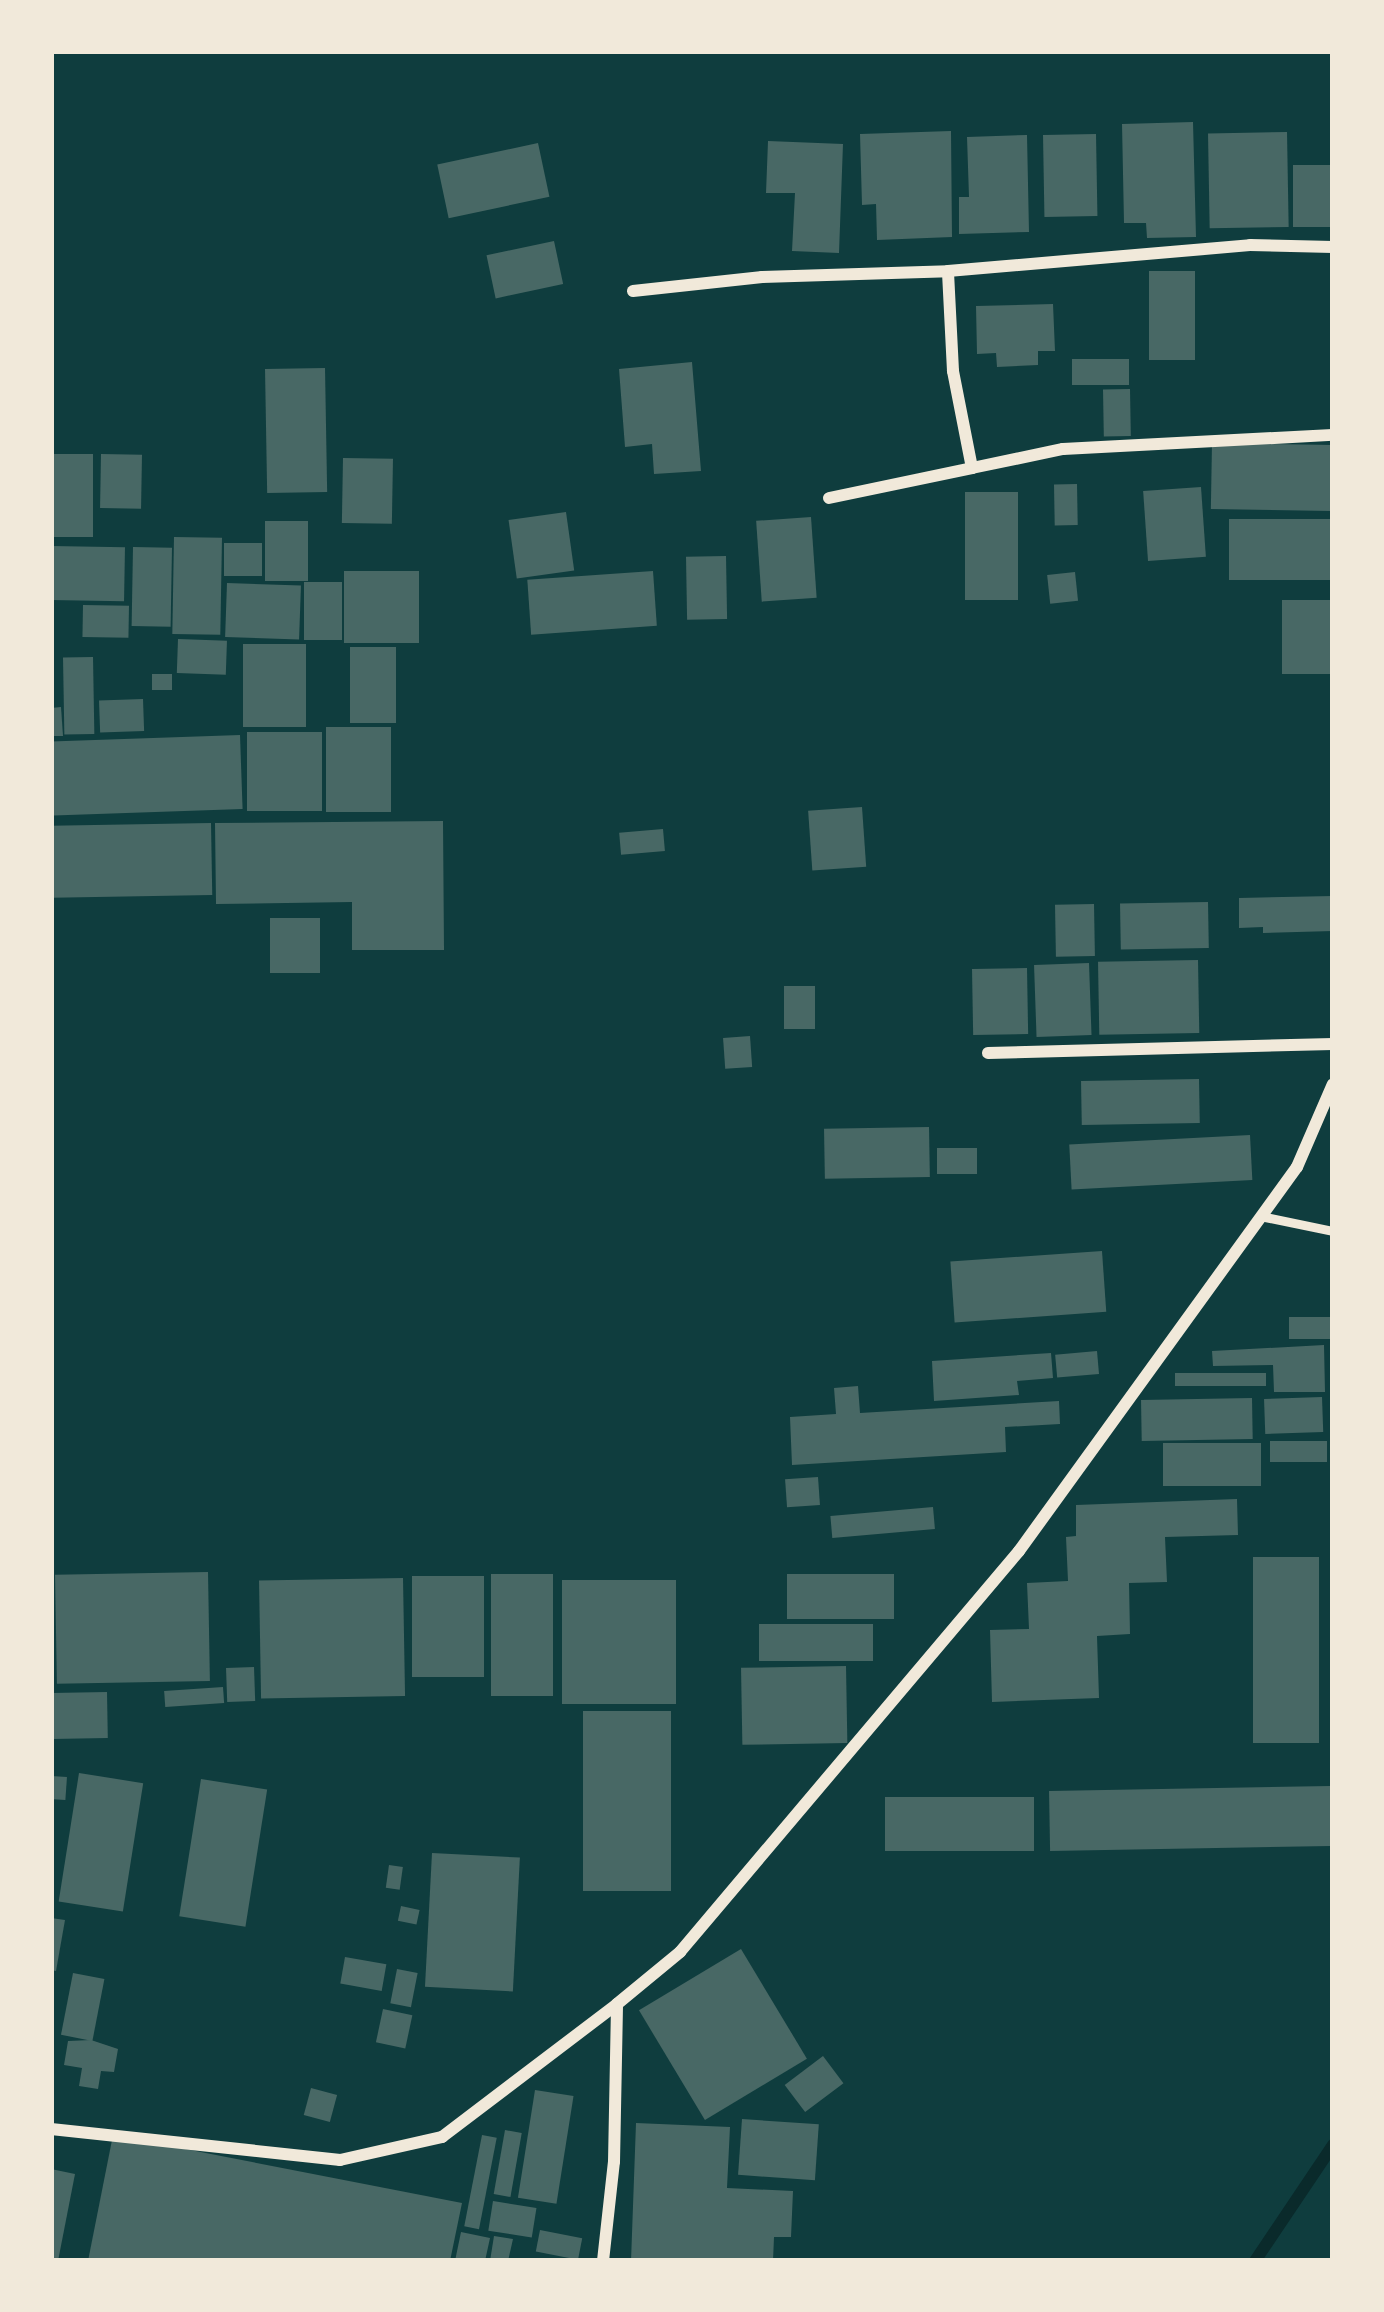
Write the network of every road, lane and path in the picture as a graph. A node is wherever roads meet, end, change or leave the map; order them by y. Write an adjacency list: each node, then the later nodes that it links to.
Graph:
1 (1333, 247): 2 (street)
2 (948, 271): 3 (street); 5 (street)
3 (633, 291)
4 (1333, 436): 5 (street)
5 (972, 468): 6 (street)
6 (829, 498)
7 (1333, 1044): 8 (street)
8 (988, 1053)
9 (1333, 1084): 10 (street)
10 (1260, 1216): 11 (lane); 12 (street)
11 (1333, 1231)
12 (617, 2004): 13 (street); 14 (street)
13 (51, 2129)
14 (603, 2261)

